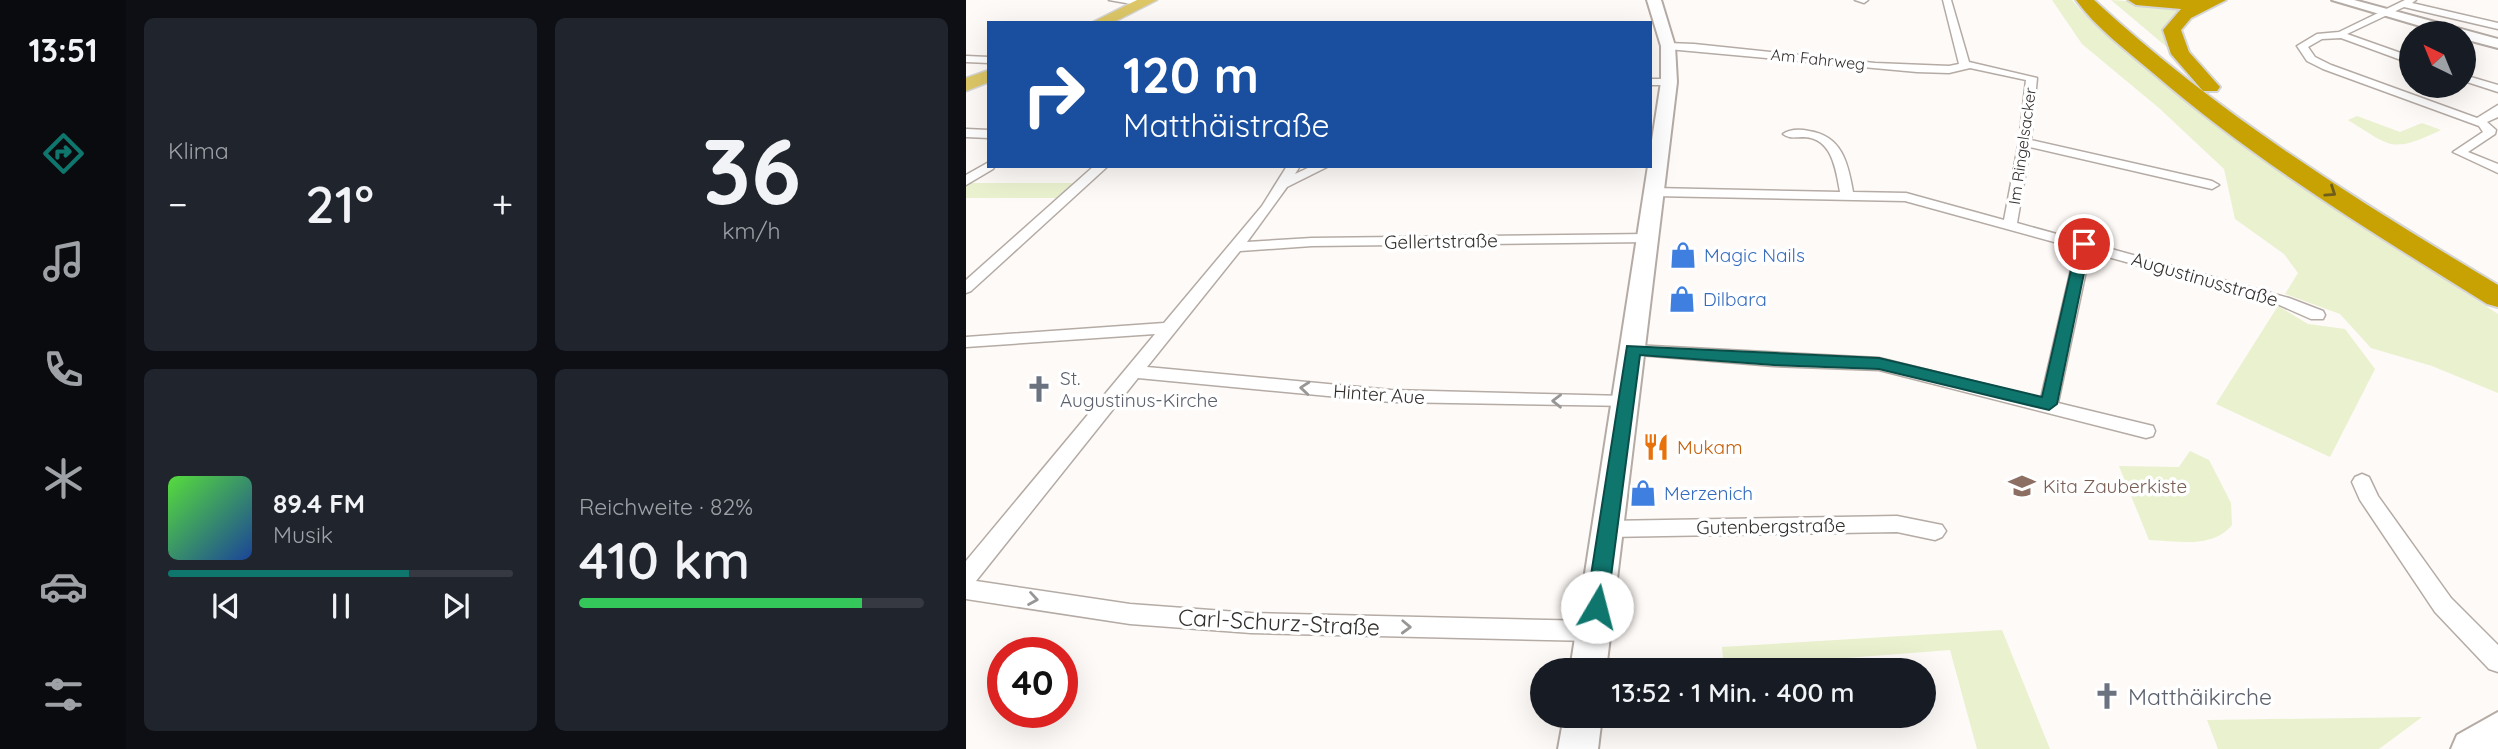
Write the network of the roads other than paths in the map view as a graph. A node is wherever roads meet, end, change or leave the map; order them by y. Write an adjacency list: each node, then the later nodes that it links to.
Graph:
1 (1114, 0): 10 (street)
2 (1654, 0): 19 (street)
3 (1947, 0): 23 (street)
4 (2084, 0): 53 (highway, one-way to 53)
5 (2104, 0): 28 (highway)
6 (2136, 0): 7 (highway)
7 (2207, 0)
8 (2218, 0): 28 (highway)
9 (2339, 0): 12 (street)
10 (1146, 1): 13 (main road)
11 (2408, 2): 12 (street); 15 (street)
12 (2388, 13): 14 (street); 16 (street)
13 (1103, 21)
14 (2416, 21)
15 (2498, 26)
16 (2342, 35): 20 (street); 31 (street)
17 (2476, 38): 18 (street)
18 (2498, 44)
19 (1668, 46): 23 (street, Am Fahrweg); 25 (street)
20 (2399, 56)
21 (966, 59): 22 (street)
22 (987, 60)
23 (1966, 66): 36 (street, Im Ringelsacker)
24 (987, 76): 27 (main road)
25 (1660, 82): 45 (street)
26 (2476, 82): 29 (street)
27 (966, 85)
28 (2210, 86): 51 (highway)
29 (2498, 89)
30 (2497, 112): 31 (street)
31 (2481, 122): 32 (street); 41 (street)
32 (2498, 129)
33 (966, 133): 34 (street)
34 (987, 134)
35 (1789, 134): 46 (street)
36 (2025, 142): 44 (street); 47 (street, Im Ringelsacker)
37 (987, 167): 42 (street)
38 (1100, 168): 52 (street)
39 (1293, 168): 43 (street)
40 (1319, 168): 43 (street)
41 (2498, 169)
42 (966, 181)
43 (1284, 184): 50 (street)
44 (2212, 185)
45 (1654, 192): 46 (street, Augustinusstraße); 48 (street)
46 (1847, 194): 47 (street, Augustinusstraße)
47 (2010, 223): 49 (street, Augustinusstraße)
48 (1648, 238): 50 (street, Gellertstraße); 57 (street)
49 (2084, 244): 54 (street, Augustinusstraße); 60 (street)
50 (1235, 247): 55 (street)
51 (2498, 277)
52 (966, 288)
53 (2498, 298)
54 (2317, 314)
55 (1166, 328): 56 (street); 58 (street)
56 (966, 342)
57 (1633, 349): 59 (street); 60 (street)
58 (1134, 372): 59 (street, Hinter Aue, one-way to 58); 65 (street)
59 (1625, 402): 63 (street)
60 (2049, 404): 61 (street)
61 (2146, 431)
62 (2362, 482): 69 (street)
63 (1607, 529): 64 (street, Gutenbergstraße); 67 (street)
64 (1935, 531)
65 (966, 577)
66 (966, 589): 67 (street, Carl-Schurz-Straße, one-way to 67)
67 (1593, 631): 68 (street)
68 (1590, 658)
69 (2498, 661)
70 (1581, 728): 72 (street)
71 (2498, 731): 73 (street)
72 (1578, 749)
73 (2471, 749)

